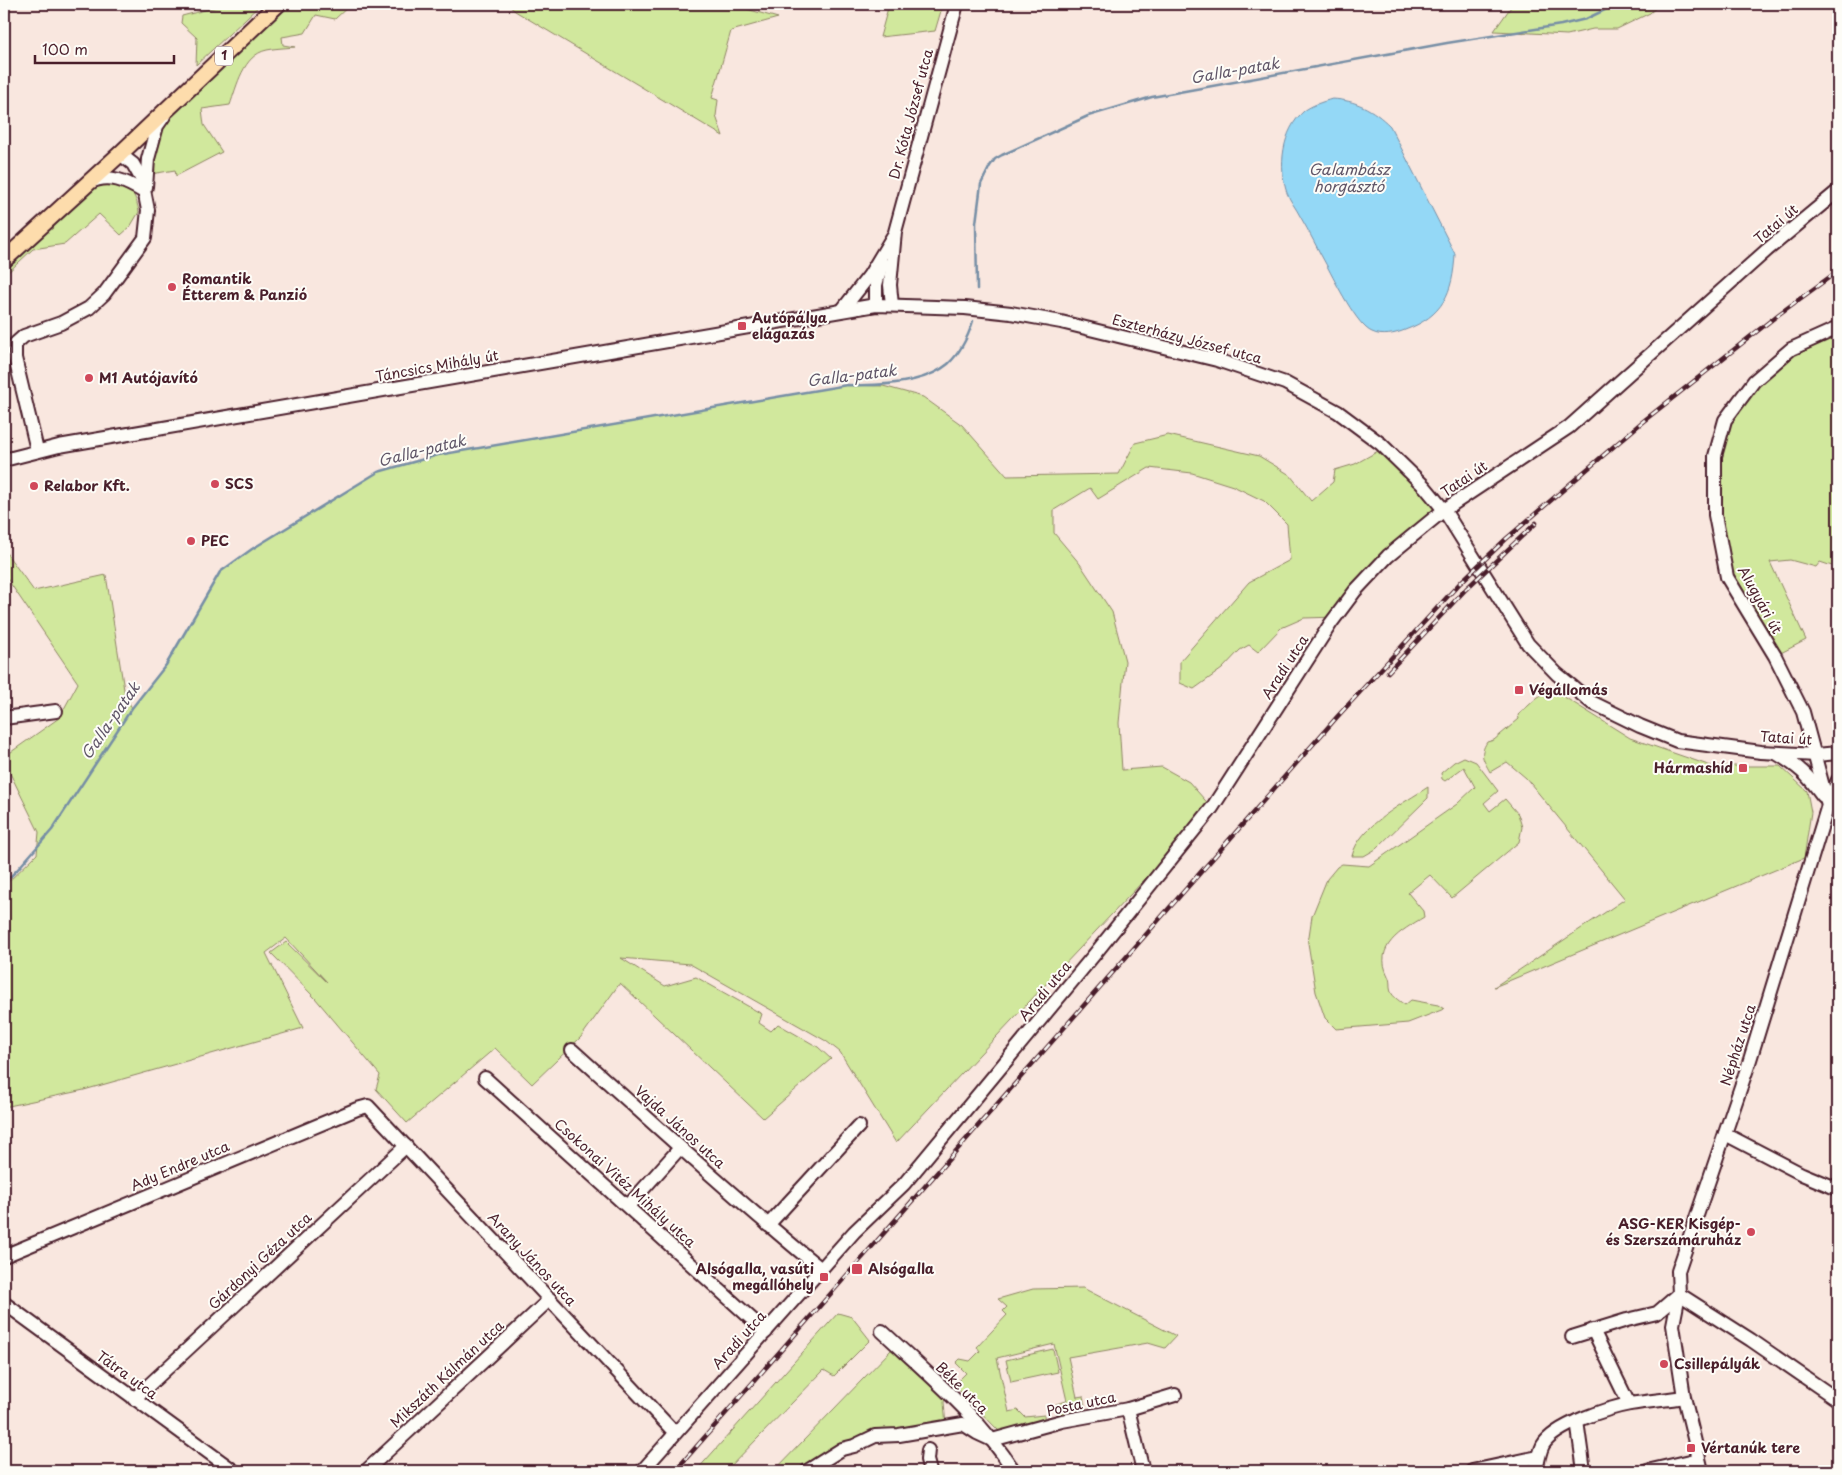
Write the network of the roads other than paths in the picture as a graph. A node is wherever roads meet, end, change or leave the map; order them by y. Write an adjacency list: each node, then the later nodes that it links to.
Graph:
1 (278, 4): 3 (main road, 1)
2 (957, 4): 8 (street, Dr. Kóta József utca)
3 (169, 107): 4 (main road, 1); 7 (street)
4 (120, 154): 5 (main road, 1); 7 (street)
5 (85, 185): 7 (street); 10 (main road, 1)
6 (1838, 191): 17 (street, Tatai út)
7 (144, 192): 15 (street)
8 (896, 232): 9 (street, Dr. Kóta József utca); 11 (street, Dr. Kóta József utca)
9 (885, 251): 12 (street, Dr. Kóta József utca); 13 (street, Dr. Kóta József utca)
10 (4, 260)
11 (892, 304): 12 (street, Eszterházy József utca); 17 (street, Eszterházy József utca)
12 (876, 305): 13 (street, Táncsics Mihály út)
13 (843, 309): 15 (street, Táncsics Mihály út)
14 (1838, 328): 22 (street, Alugyári út)
15 (37, 450): 16 (street, Táncsics Mihály út)
16 (4, 460)
17 (1444, 510): 20 (street, Tatai út); 36 (street, Aradi utca)
18 (56, 711): 19 (street)
19 (4, 718)
20 (1774, 752): 22 (street, Tatai út); 24 (street)
21 (1838, 753): 22 (street, Tatai út)
22 (1816, 755): 24 (street)
23 (1838, 780): 24 (street, Népház utca)
24 (1833, 806): 29 (street, Népház utca)
25 (572, 1050): 31 (street, Vajda János utca)
26 (485, 1078): 33 (street, Csokonai Vitéz Mihály utca)
27 (368, 1106): 30 (street, Arany János utca); 35 (street, Ady Endre utca)
28 (859, 1126): 34 (street)
29 (1725, 1134): 32 (street); 37 (street, Népház utca)
30 (406, 1146): 38 (street, Arany János utca); 46 (street, Gárdonyi Géza utca)
31 (680, 1148): 33 (street); 34 (street, Vajda János utca)
32 (1838, 1189)
33 (628, 1206): 42 (street, Csokonai Vitéz Mihály utca)
34 (768, 1225): 36 (street, Vajda János utca)
35 (4, 1256)
36 (821, 1269): 42 (street, Aradi utca)
37 (1679, 1294): 40 (street); 45 (street); 47 (street)
38 (550, 1299): 51 (street, Arany János utca); 57 (street, Mikszáth Kálmán utca)
39 (4, 1303): 46 (street, Tátra utca)
40 (1593, 1330): 43 (street); 48 (street)
41 (882, 1331): 52 (street, Béke utca)
42 (766, 1332): 51 (street, Aradi utca)
43 (1572, 1336)
44 (1175, 1396): 49 (street, Posta utca)
45 (1684, 1397): 48 (street); 55 (street)
46 (134, 1399): 56 (street, Tátra utca)
47 (1838, 1400)
48 (1629, 1404): 50 (street)
49 (1128, 1409): 52 (street, Posta utca); 62 (street)
50 (1577, 1420): 54 (street); 65 (street)
51 (675, 1433): 58 (street, Aradi utca)
52 (992, 1440): 59 (street); 61 (street, Béke utca)
53 (928, 1450): 60 (street)
54 (1538, 1458): 63 (street); 64 (street)
55 (1701, 1465): 66 (street)
56 (234, 1471)
57 (366, 1471)
58 (642, 1471)
59 (807, 1471)
60 (930, 1471)
61 (1014, 1471)
62 (1143, 1471)
63 (1472, 1471)
64 (1536, 1471)
65 (1584, 1471)
66 (1647, 1471)

